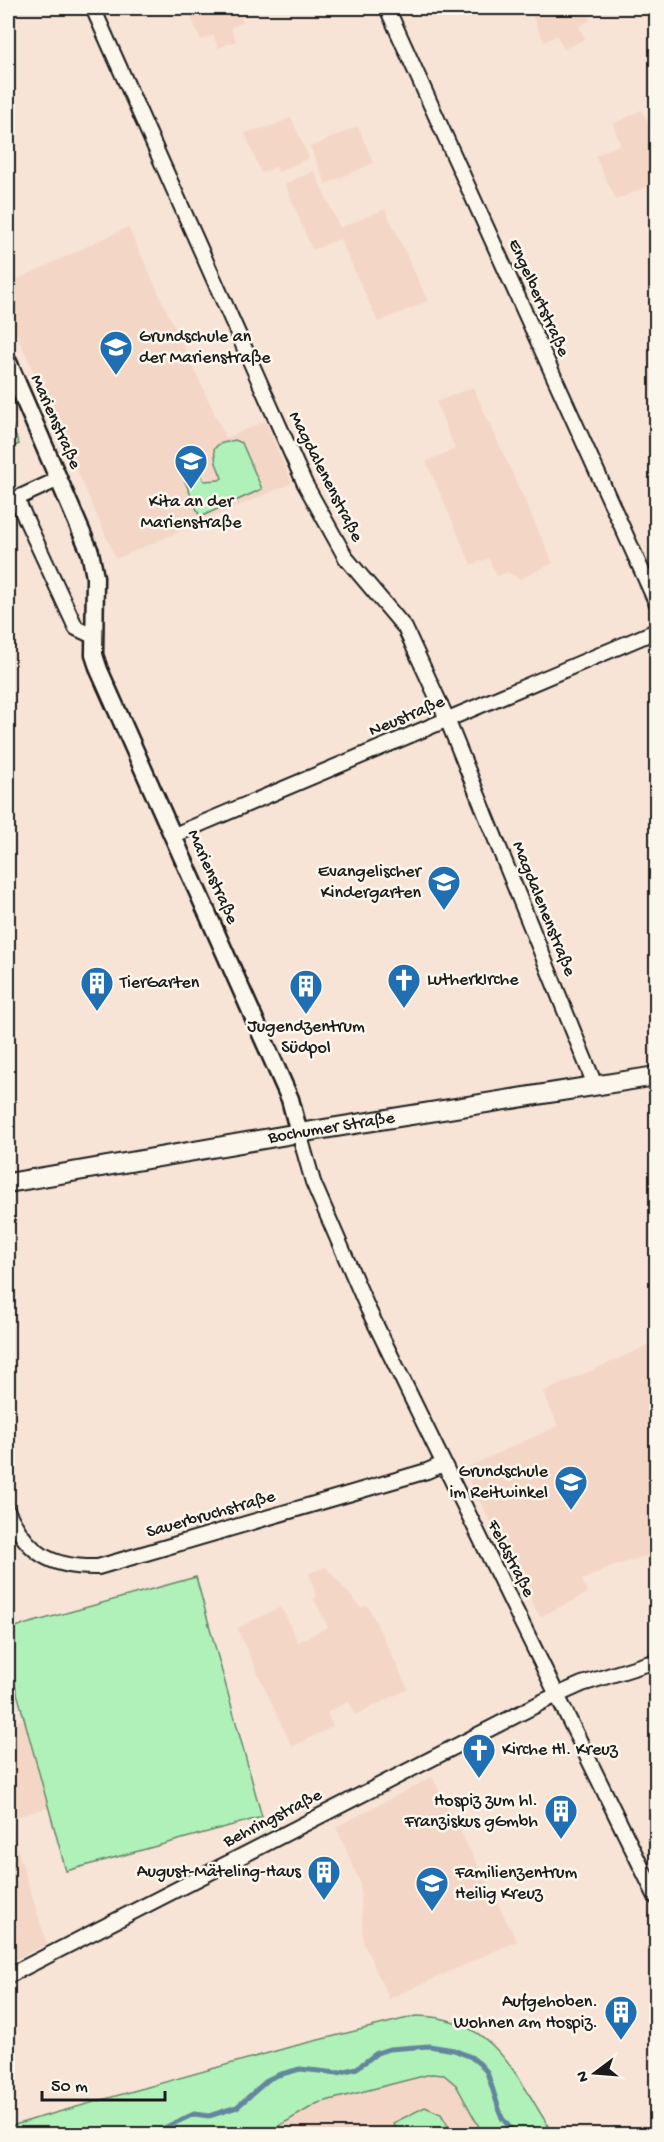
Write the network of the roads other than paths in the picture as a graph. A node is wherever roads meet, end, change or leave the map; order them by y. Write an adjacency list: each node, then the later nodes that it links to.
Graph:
1 (93, 8): 9 (street, Magdalenenstraße)
2 (387, 8): 6 (street, Engelbertstraße)
3 (8, 362): 4 (street, Marienstraße)
4 (59, 479): 5 (street); 8 (street, Marienstraße)
5 (12, 500): 8 (street)
6 (657, 602)
7 (657, 631): 9 (street, Neustraße)
8 (93, 636): 10 (street, Marienstraße)
9 (447, 719): 10 (street, Neustraße); 12 (street, Magdalenenstraße)
10 (172, 836): 13 (street, Marienstraße)
11 (657, 1076): 12 (main road, Bochumer Straße)
12 (595, 1085): 13 (main road, Bochumer Straße)
13 (299, 1133): 14 (main road, Bochumer Straße); 15 (street, Feldstraße)
14 (8, 1183)
15 (442, 1464): 16 (street, Sauerbruchstraße); 18 (street, Feldstraße)
16 (8, 1512)
17 (657, 1661): 18 (street, Behringstraße)
18 (557, 1695): 19 (street, Feldstraße); 20 (street, Behringstraße)
19 (657, 1897)
20 (8, 1976)

